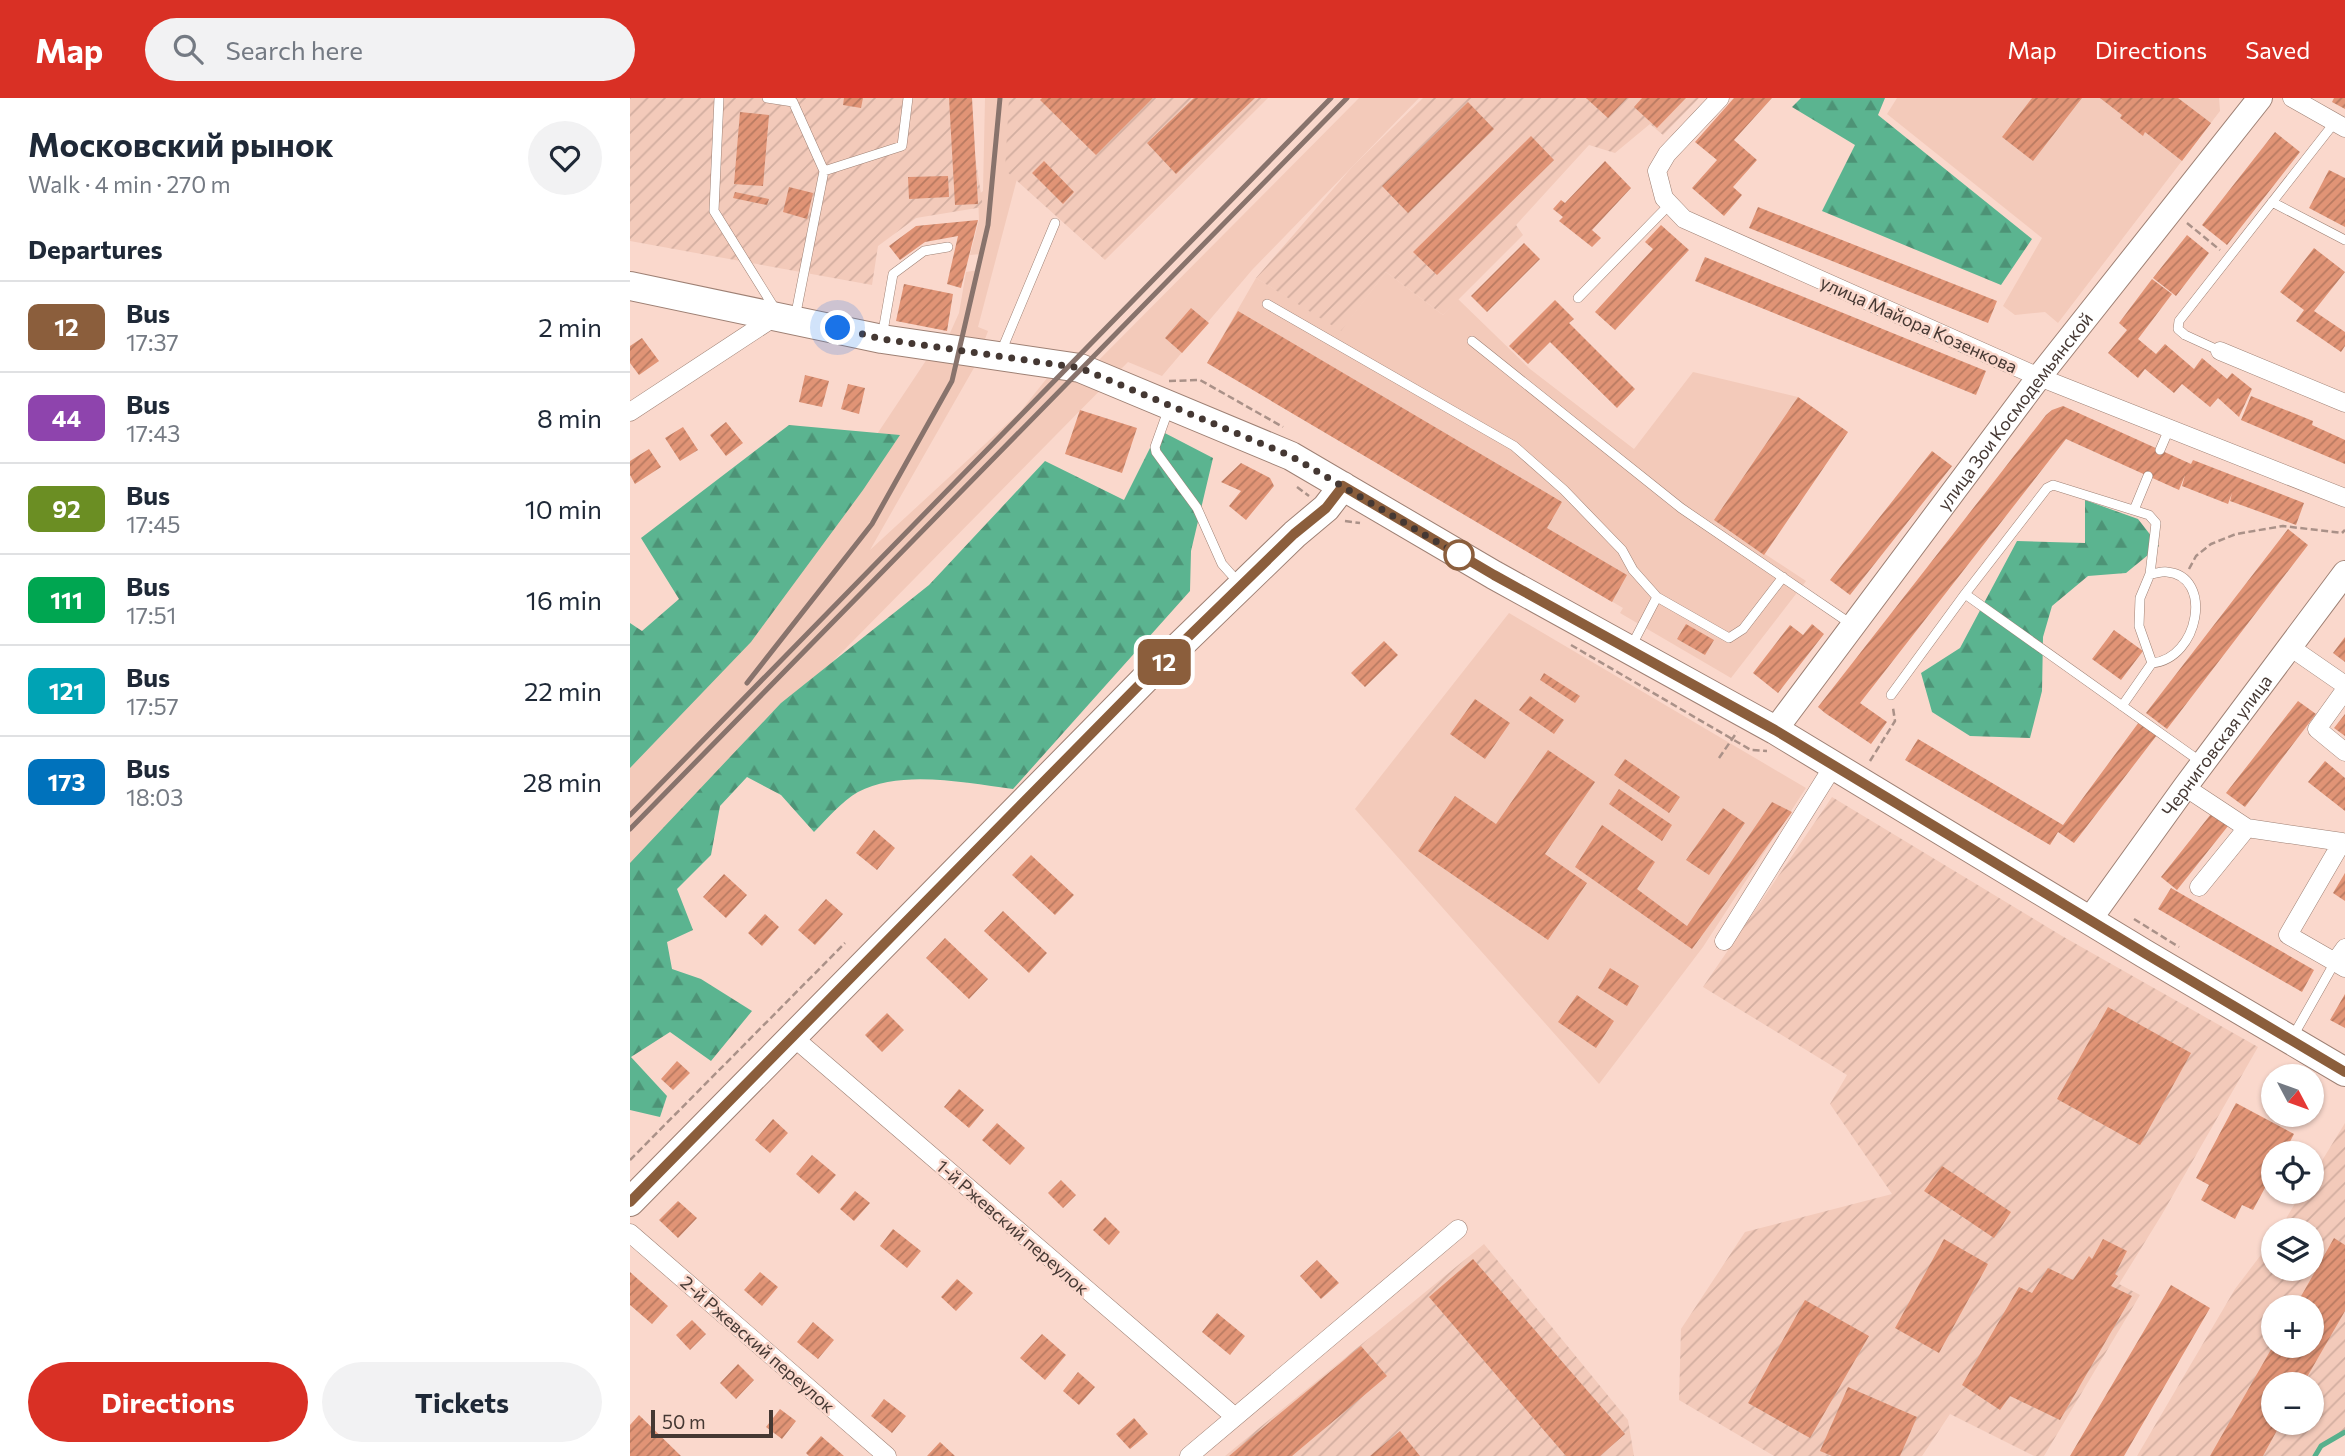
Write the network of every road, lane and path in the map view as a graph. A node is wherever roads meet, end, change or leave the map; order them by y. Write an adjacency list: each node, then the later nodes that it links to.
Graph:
1 (719, 98): 17 (lane)
2 (767, 98): 8 (lane)
3 (908, 98): 8 (lane)
4 (1720, 98): 10 (street)
5 (2260, 98): 22 (main road, улица Зои Космодемьянской)
6 (2292, 98): 7 (street)
7 (2340, 125): 9 (lane)
8 (824, 172): 17 (lane)
9 (2272, 202): 12 (lane); 20 (lane)
10 (1670, 204): 15 (lane); 22 (street, улица Майора Козенкова)
11 (1055, 223): 21 (lane)
12 (2345, 240)
13 (948, 247): 18 (lane)
14 (630, 286): 17 (main road)
15 (1578, 298)
16 (1268, 304): 42 (lane)
17 (787, 318): 18 (main road); 25 (street)
18 (882, 339): 21 (main road)
19 (1472, 341): 38 (lane)
20 (2220, 351): 23 (street)
21 (999, 357): 24 (main road)
22 (2039, 377): 26 (street, улица Майора Козенкова); 43 (main road, улица Зои Космодемьянской)
23 (2345, 402)
24 (1170, 407): 30 (main road); 40 (lane)
25 (630, 412)
26 (2169, 429): 27 (lane); 31 (street, улица Майора Козенкова)
27 (2160, 450)
28 (2148, 476): 33 (lane)
29 (1295, 485): 32 (path)
30 (1343, 486): 32 (main road); 46 (main road)
31 (2345, 498)
32 (1326, 508): 34 (path); 40 (main road)
33 (2134, 510): 37 (lane); 41 (lane)
34 (1367, 524)
35 (2344, 532): 39 (path)
36 (2345, 573): 45 (main road, Черниговская улица)
37 (2150, 574): 39 (lane); 47 (lane)
38 (1783, 577): 42 (lane); 43 (lane)
39 (2183, 577): 47 (lane)
40 (1241, 587): 64 (main road)
41 (1965, 594): 49 (lane); 50 (lane)
42 (1657, 597): 46 (lane)
43 (1852, 625): 51 (main road, улица Зои Космодемьянской)
44 (1568, 643): 51 (path)
45 (2290, 647): 48 (street); 54 (main road, Черниговская улица)
46 (1630, 650): 51 (main road)
47 (2152, 663): 50 (lane)
48 (2345, 688): 52 (street)
49 (1891, 695): 53 (path)
50 (2122, 705): 54 (lane)
51 (1774, 741): 55 (main road)
52 (2345, 752)
53 (1870, 762)
54 (2203, 762): 56 (main road, Черниговская улица)
55 (1834, 765): 60 (main road); 61 (street)
56 (2185, 787): 57 (street); 60 (main road, Черниговская улица)
57 (2247, 828): 58 (street); 59 (street)
58 (2344, 843): 63 (street)
59 (2199, 887)
60 (2090, 919): 65 (main road)
61 (1724, 941)
62 (845, 943): 67 (path)
63 (2342, 959): 65 (lane)
64 (793, 1037): 68 (main road); 71 (street, 1-й Ржевский переулок)
65 (2291, 1040): 66 (main road)
66 (2345, 1072)
67 (630, 1160)
68 (630, 1202)
69 (1458, 1230): 71 (street)
70 (630, 1233): 72 (street, 2-й Ржевский переулок)
71 (1234, 1416): 73 (street)
72 (887, 1456)
73 (1189, 1456)

